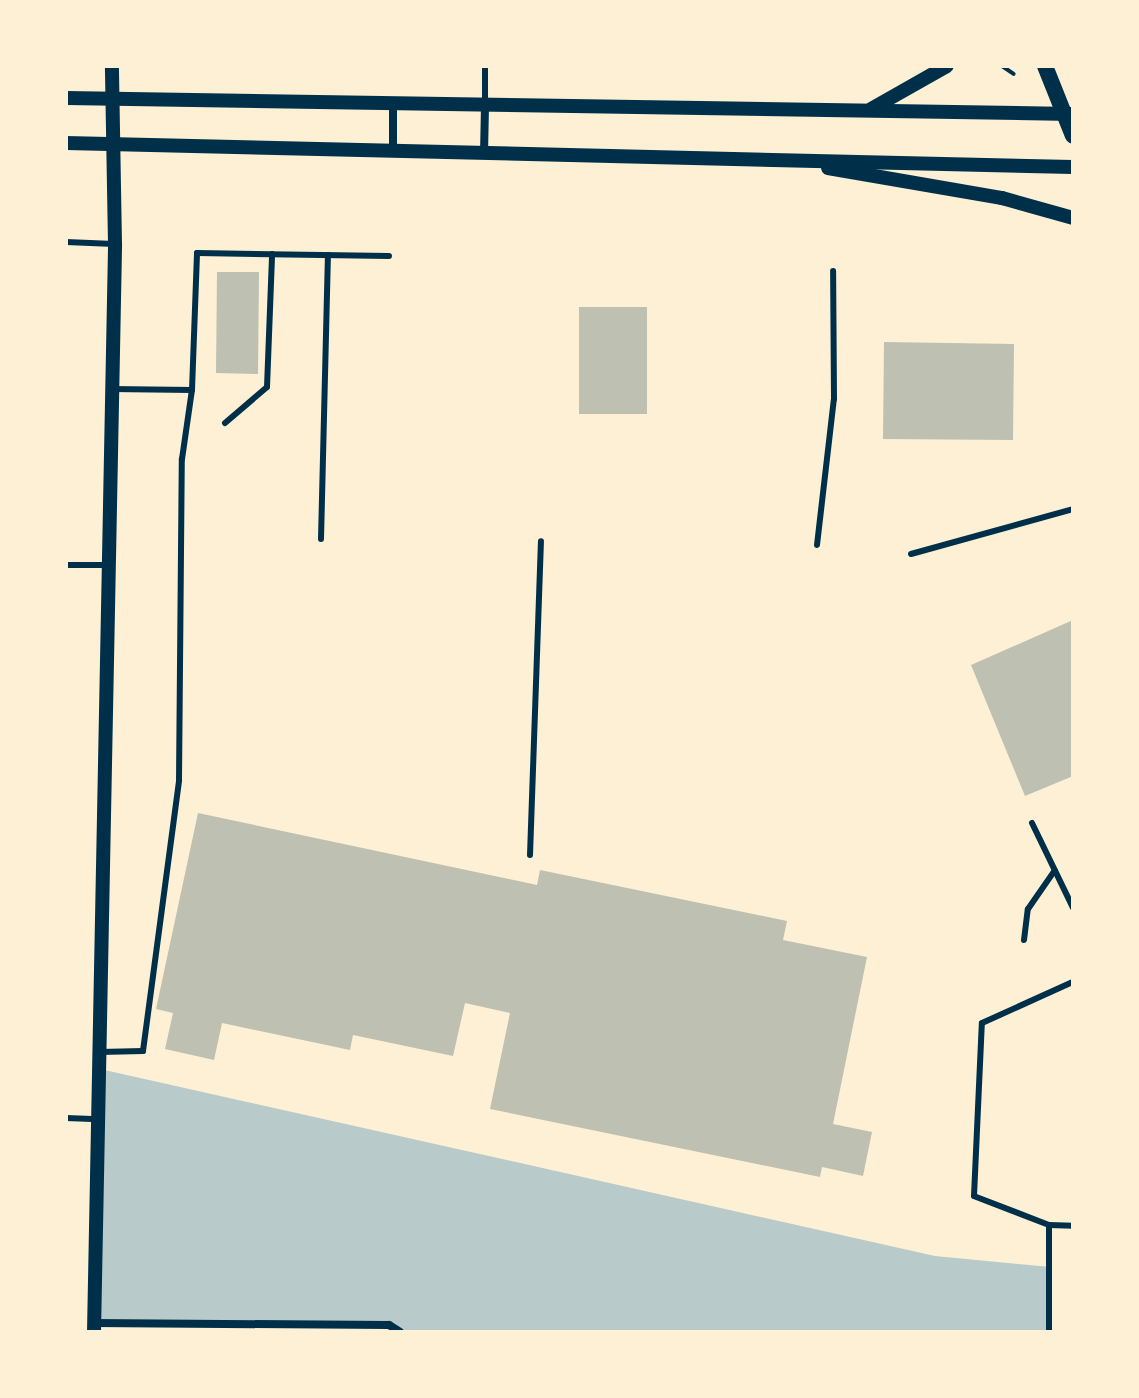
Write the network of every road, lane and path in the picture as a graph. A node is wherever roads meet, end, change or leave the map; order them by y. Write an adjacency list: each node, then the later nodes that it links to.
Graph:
1 (112, 66): 8 (street)
2 (485, 66): 10 (lane)
3 (947, 66): 11 (street)
4 (1002, 66): 6 (path)
5 (1045, 66): 12 (main road)
6 (1014, 74)
7 (66, 98): 8 (street)
8 (111, 100): 9 (street); 15 (street)
9 (393, 105): 10 (street); 16 (street)
10 (485, 106): 11 (street); 17 (street)
11 (868, 111): 12 (street)
12 (1069, 114): 13 (main road)
13 (1073, 136)
14 (66, 143): 15 (street)
15 (110, 145): 16 (street); 22 (street)
16 (393, 152): 17 (street)
17 (484, 154): 18 (street)
18 (780, 159): 19 (street); 20 (street)
19 (1073, 167)
20 (1073, 218)
21 (66, 242): 22 (lane)
22 (115, 244): 27 (street)
23 (272, 254): 24 (lane); 28 (lane); 29 (lane)
24 (328, 255): 25 (lane); 31 (lane)
25 (389, 256)
26 (833, 271): 33 (lane)
27 (111, 389): 28 (lane); 36 (street)
28 (192, 390): 43 (lane)
29 (225, 423)
30 (1073, 509): 34 (lane)
31 (321, 539)
32 (541, 541): 38 (lane)
33 (817, 545)
34 (911, 554)
35 (66, 565): 36 (lane)
36 (106, 565): 43 (street)
37 (1032, 823): 39 (lane)
38 (530, 855)
39 (1055, 870): 40 (lane); 41 (lane)
40 (1073, 908)
41 (1024, 940)
42 (1073, 982): 46 (lane)
43 (100, 1052): 45 (street)
44 (66, 1118): 45 (lane)
45 (99, 1119): 48 (street)
46 (1049, 1225): 47 (lane); 50 (lane)
47 (1073, 1226)
48 (94, 1327): 49 (street)
49 (400, 1332)
50 (1049, 1332)

